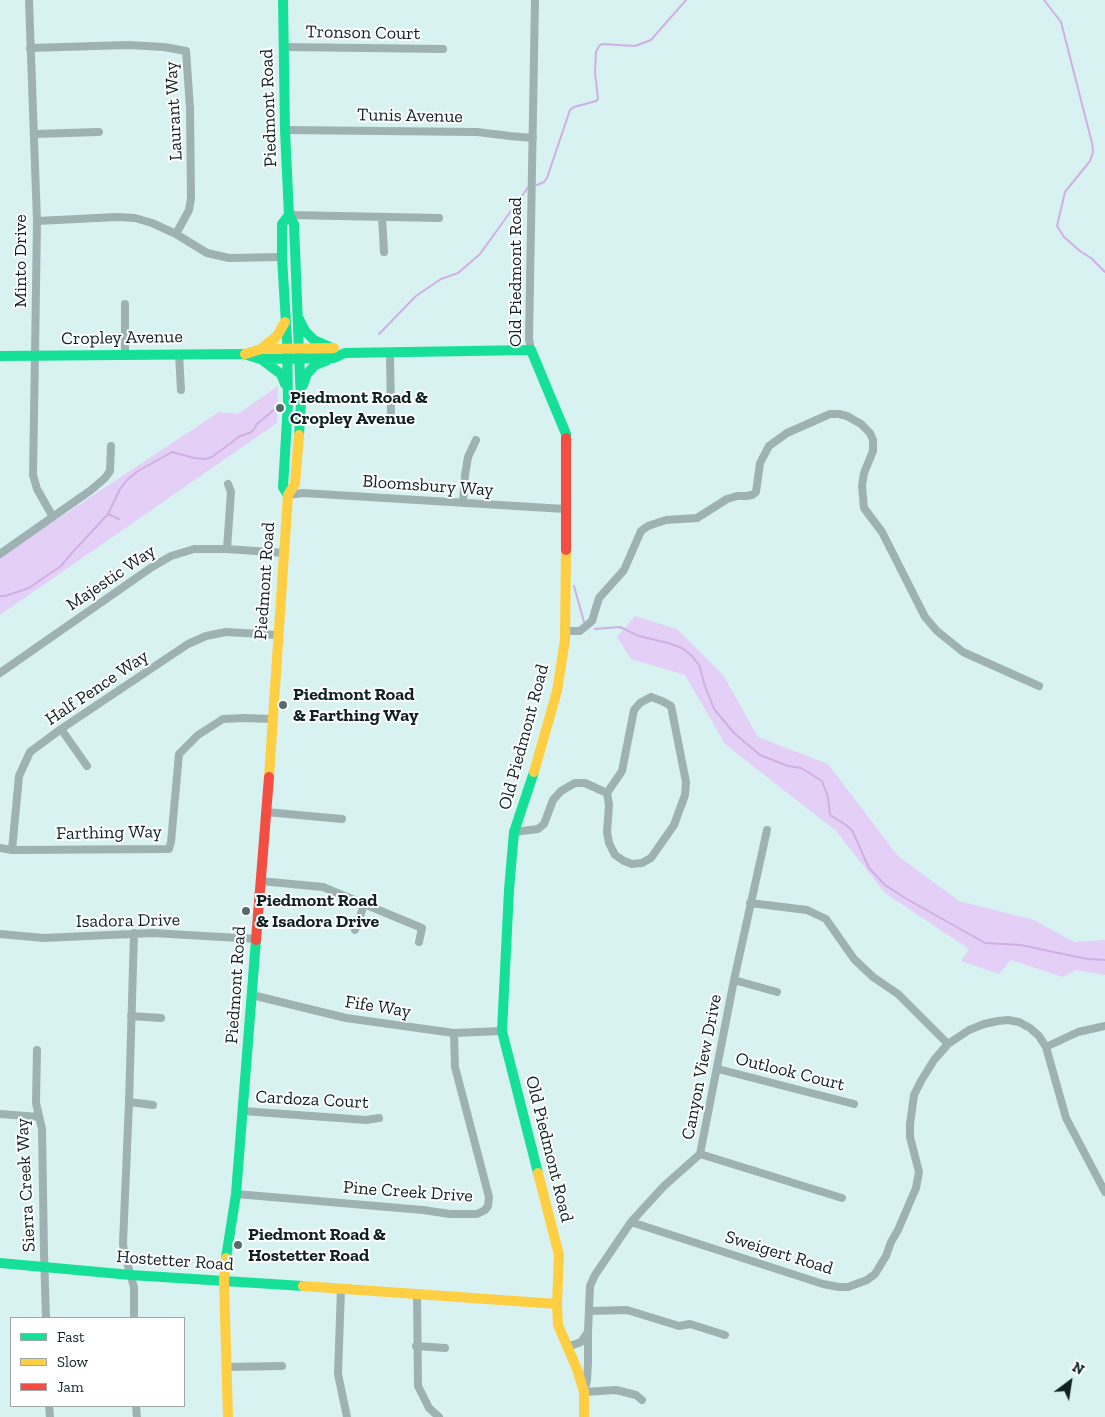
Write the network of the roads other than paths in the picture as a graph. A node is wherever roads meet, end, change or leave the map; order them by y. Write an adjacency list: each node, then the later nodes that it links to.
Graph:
1 (29, 0): 5 (street, Minto Drive)
2 (283, 0): 4 (main road, Piedmont Road)
3 (535, 0): 10 (street, Old Piedmont Road)
4 (283, 46): 6 (street, Tronson Court); 7 (main road, Piedmont Road)
5 (30, 48): 9 (street, Minto Drive); 15 (street, Laurant Way)
6 (443, 49)
7 (285, 130): 10 (street, Tunis Avenue); 11 (main road, Piedmont Road)
8 (99, 132): 9 (street)
9 (34, 134): 14 (street, Minto Drive)
10 (533, 138): 21 (street, Old Piedmont Road)
11 (289, 215): 12 (street); 17 (main road, Piedmont Road); 19 (main road, Piedmont Road)
12 (382, 217): 13 (street); 16 (street)
13 (439, 218)
14 (36, 221): 15 (street); 29 (street, Minto Drive)
15 (176, 234): 17 (street)
16 (384, 252)
17 (282, 257): 20 (main road, Piedmont Road)
18 (125, 304): 25 (street)
19 (297, 316): 23 (main road, Piedmont Road); 24 (main road)
20 (286, 319): 27 (main road); 28 (main road, Piedmont Road)
21 (531, 350): 22 (main road, Cropley Avenue); 40 (main road, Old Piedmont Road)
22 (390, 352): 24 (main road, Cropley Avenue); 34 (street)
23 (299, 353): 24 (main road, Cropley Avenue); 28 (main road, Cropley Avenue); 33 (main road, Piedmont Road)
24 (334, 353): 33 (main road)
25 (125, 354): 26 (main road, Cropley Avenue); 29 (main road, Cropley Avenue)
26 (179, 354): 27 (main road, Cropley Avenue); 32 (street)
27 (260, 354): 28 (main road, Cropley Avenue); 31 (main road)
28 (287, 354): 31 (main road, Piedmont Road)
29 (36, 355): 30 (main road, Cropley Avenue); 41 (street, Minto Drive)
30 (0, 356)
31 (288, 389): 38 (main road, Piedmont Road)
32 (181, 390)
33 (301, 391): 38 (main road, Piedmont Road)
34 (391, 415)
35 (476, 440): 39 (street)
36 (111, 446): 41 (street)
37 (228, 484): 42 (street)
38 (288, 495): 39 (street, Bloomsbury Way); 43 (main road, Piedmont Road)
39 (463, 503): 40 (street, Bloomsbury Way)
40 (565, 509): 45 (main road, Old Piedmont Road)
41 (53, 517): 44 (street)
42 (227, 549): 43 (street, Majestic Way); 47 (street, Majestic Way)
43 (284, 553): 46 (main road, Piedmont Road)
44 (0, 554)
45 (565, 631): 48 (street); 56 (main road, Old Piedmont Road)
46 (278, 635): 49 (main road, Piedmont Road); 50 (street, Half Pence Way)
47 (0, 673)
48 (1039, 686)
49 (272, 719): 53 (main road, Piedmont Road); 58 (street, Farthing Way)
50 (61, 730): 51 (street); 58 (street, Half Pence Way)
51 (87, 766)
52 (607, 793): 52 (street); 56 (street)
53 (266, 812): 54 (street); 59 (main road, Piedmont Road)
54 (342, 819)
55 (766, 830): 60 (street, Canyon View Drive)
56 (514, 832): 73 (main road, Old Piedmont Road)
57 (0, 848): 58 (street, Farthing Way)
58 (12, 850)
59 (260, 882): 61 (street); 65 (main road, Piedmont Road)
60 (750, 903): 67 (street, Canyon View Drive); 75 (street)
61 (364, 904): 62 (street); 66 (street)
62 (355, 930)
63 (134, 933): 64 (street, Isadora Drive); 65 (street, Isadora Drive); 70 (street)
64 (0, 934)
65 (256, 939): 69 (main road, Piedmont Road)
66 (420, 942)
67 (734, 980): 68 (street); 78 (street, Canyon View Drive)
68 (777, 992)
69 (252, 995): 74 (street, Fife Way); 82 (main road, Piedmont Road)
70 (131, 1016): 71 (street); 79 (street)
71 (161, 1018)
72 (1105, 1026): 76 (street)
73 (502, 1031): 74 (street, Fife Way); 97 (main road, Old Piedmont Road)
74 (454, 1033): 88 (street, Pine Creek Drive)
75 (948, 1044): 76 (street, Sweigert Road); 90 (street, Sweigert Road)
76 (1046, 1046): 87 (street, Sweigert Road)
77 (37, 1050): 84 (street, Sierra Creek Way)
78 (718, 1069): 80 (street, Outlook Court); 86 (street, Canyon View Drive)
79 (129, 1102): 81 (street); 93 (street)
80 (854, 1104)
81 (153, 1105)
82 (243, 1111): 85 (street, Cardoza Court); 88 (main road, Piedmont Road)
83 (0, 1114): 84 (street)
84 (39, 1117): 92 (street, Sierra Creek Way)
85 (379, 1118)
86 (700, 1154): 89 (street); 90 (street, Canyon View Drive)
87 (1105, 1192)
88 (236, 1194): 94 (main road, Piedmont Road)
89 (842, 1198)
90 (631, 1222): 98 (street, Canyon View Drive)
91 (0, 1263): 92 (main road, Hostetter Road)
92 (44, 1267): 93 (main road, Hostetter Road); 99 (street, Sierra Creek Way)
93 (131, 1275): 94 (main road, Hostetter Road); 100 (street)
94 (224, 1280): 95 (main road, Hostetter Road); 107 (main road, Piedmont Road)
95 (341, 1289): 96 (main road, Hostetter Road); 111 (street)
96 (417, 1294): 97 (main road, Hostetter Road); 103 (street)
97 (556, 1304): 104 (main road, Old Piedmont Road)
98 (590, 1311): 101 (street, Canyon View Drive); 102 (street)
99 (46, 1317)
100 (134, 1317)
101 (588, 1332): 104 (street); 108 (street, Canyon View Drive)
102 (725, 1335)
103 (416, 1346): 105 (street); 112 (street)
104 (567, 1346): 108 (main road, Old Piedmont Road)
105 (445, 1348)
106 (282, 1366): 107 (street)
107 (226, 1367): 110 (main road, Piedmont Road)
108 (584, 1392): 109 (street); 113 (main road, Old Piedmont Road)
109 (642, 1400)
110 (228, 1417)
111 (347, 1417)
112 (439, 1417)
113 (584, 1417)

